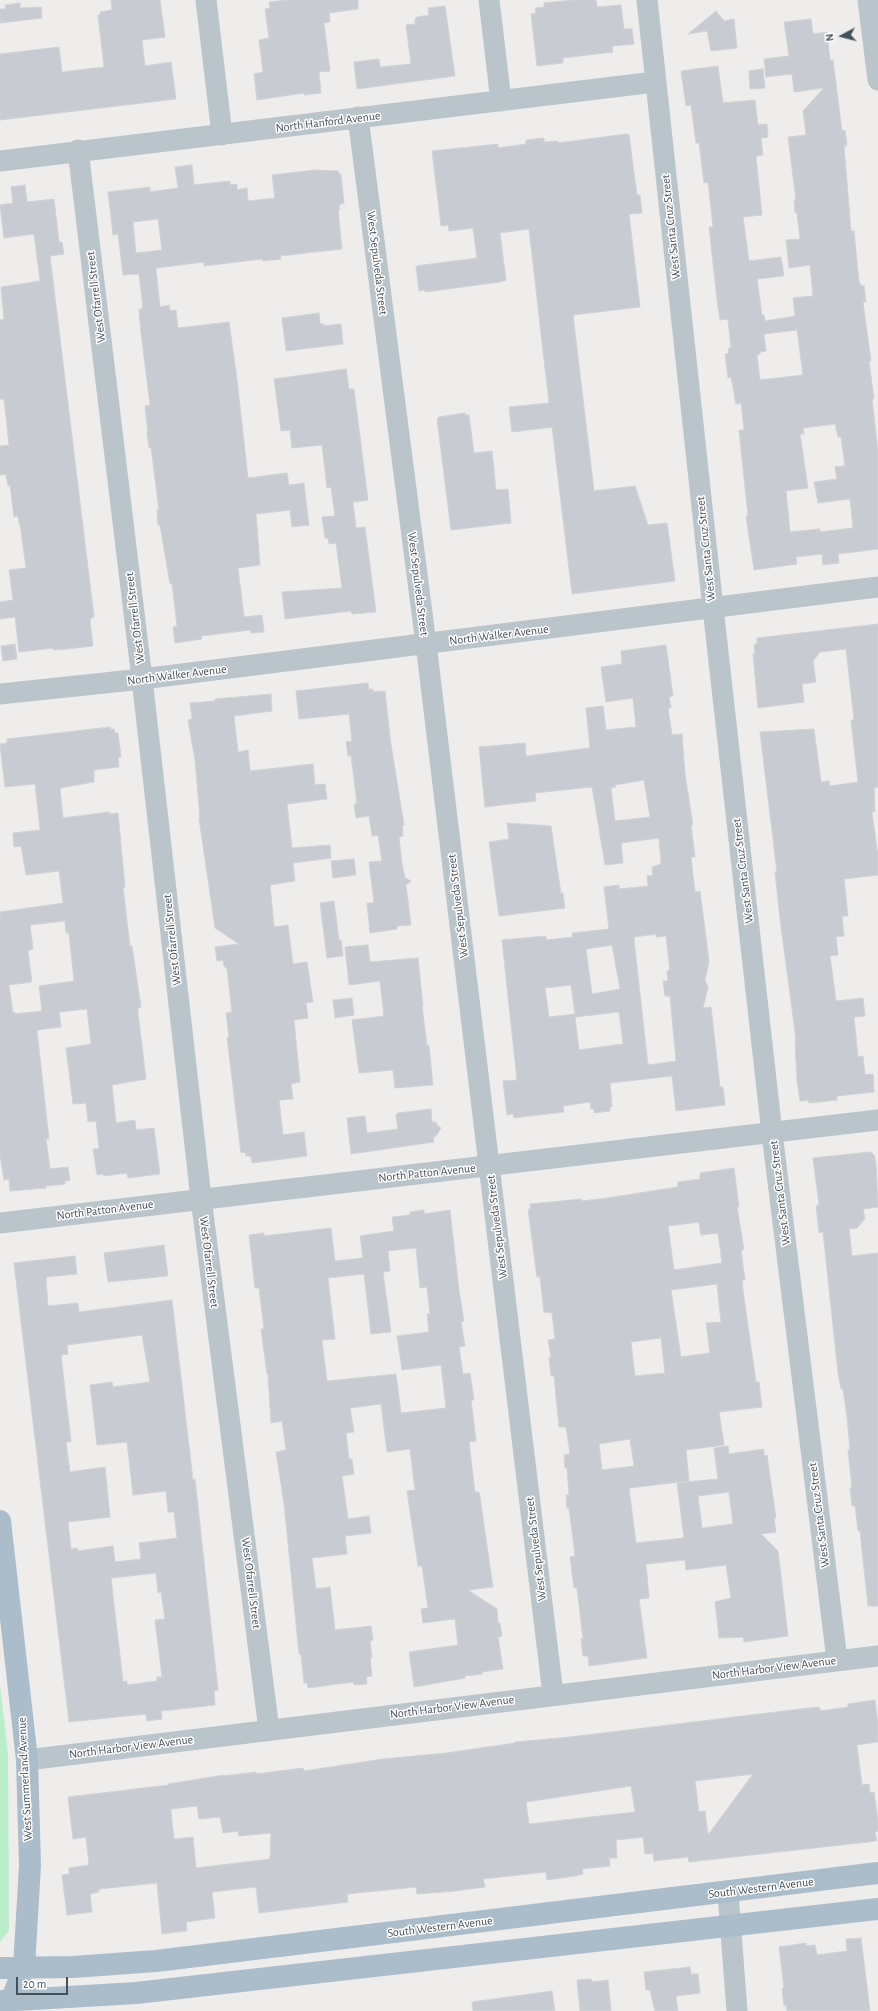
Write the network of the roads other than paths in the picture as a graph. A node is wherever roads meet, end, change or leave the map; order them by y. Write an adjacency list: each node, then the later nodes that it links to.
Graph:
1 (206, 0): 10 (street)
2 (489, 0): 8 (street)
3 (647, 0): 7 (street, West Santa Cruz Street)
4 (868, 0): 5 (street)
5 (877, 57): 6 (street)
6 (878, 80)
7 (655, 82): 8 (street, North Hanford Avenue); 14 (street, West Santa Cruz Street)
8 (501, 101): 9 (street, North Hanford Avenue)
9 (358, 118): 10 (street, North Hanford Avenue); 15 (street, West Sepulveda Street)
10 (222, 135): 11 (street, North Hanford Avenue)
11 (78, 150): 12 (street, North Hanford Avenue); 16 (street, West Ofarrell Street)
12 (0, 161)
13 (878, 586): 14 (street, North Walker Avenue)
14 (713, 608): 15 (street, North Walker Avenue); 19 (street, West Santa Cruz Street)
15 (426, 644): 16 (street, North Walker Avenue); 20 (street, West Sepulveda Street)
16 (142, 679): 17 (street, North Walker Avenue); 21 (street, West Ofarrell Street)
17 (0, 694)
18 (878, 1120): 19 (street, North Patton Avenue)
19 (772, 1133): 20 (street, North Patton Avenue); 25 (street, West Santa Cruz Street)
20 (490, 1166): 21 (street, North Patton Avenue); 26 (street, West Sepulveda Street)
21 (201, 1198): 22 (street, North Patton Avenue); 27 (street, West Ofarrell Street)
22 (0, 1223)
23 (0, 1521): 28 (main road, West Summerland Avenue)
24 (878, 1656): 25 (street, North Harbor View Avenue)
25 (837, 1660): 26 (street, North Harbor View Avenue)
26 (553, 1694): 27 (street, North Harbor View Avenue)
27 (269, 1730): 28 (street, North Harbor View Avenue)
28 (27, 1760): 34 (main road, West Summerland Avenue)
29 (878, 1873): 30 (main road, South Western Avenue)
30 (728, 1893): 32 (street); 34 (main road, South Western Avenue)
31 (878, 1909): 32 (main road)
32 (730, 1925): 35 (main road); 36 (street)
33 (0, 1968): 34 (main road, South Western Avenue)
34 (24, 1968): 35 (main road, West Summerland Avenue)
35 (7, 2004)
36 (737, 2011)

